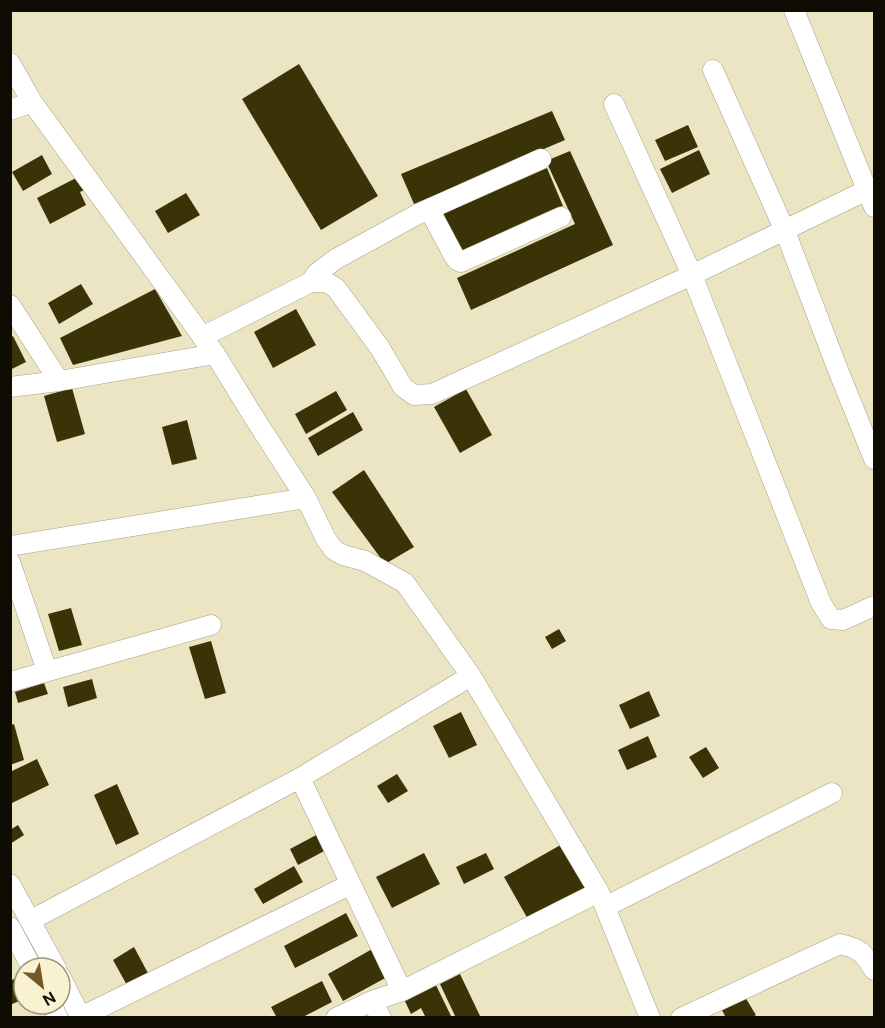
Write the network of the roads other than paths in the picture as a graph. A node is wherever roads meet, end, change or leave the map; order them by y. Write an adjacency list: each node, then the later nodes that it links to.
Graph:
1 (794, 10): 8 (street)
2 (10, 63): 4 (street)
3 (713, 70): 11 (street)
4 (32, 102): 6 (street); 15 (street)
5 (614, 104): 12 (street)
6 (10, 110)
7 (541, 159): 9 (street)
8 (871, 199): 11 (street)
9 (429, 209): 10 (street); 13 (street)
10 (561, 217)
11 (785, 231): 12 (street); 19 (street)
12 (692, 275): 13 (street); 23 (street)
13 (311, 282): 15 (street)
14 (10, 305): 17 (street)
15 (202, 337): 16 (street)
16 (215, 354): 17 (street); 20 (street)
17 (59, 381): 18 (street)
18 (10, 387)
19 (874, 459)
20 (306, 498): 21 (street); 26 (street)
21 (10, 546)
22 (10, 562): 25 (street)
23 (874, 606)
24 (211, 625): 25 (street)
25 (47, 671): 27 (street)
26 (471, 676): 28 (street); 32 (street)
27 (10, 682)
28 (300, 778): 31 (street); 33 (street)
29 (832, 793): 32 (street)
30 (10, 884): 33 (street)
31 (351, 884): 38 (street); 41 (street)
32 (602, 899): 38 (street); 43 (street)
33 (31, 920): 36 (street)
34 (11, 929): 35 (street)
35 (26, 956)
36 (50, 956)
37 (874, 970): 44 (street)
38 (402, 991): 40 (street)
39 (72, 999): 41 (street)
40 (376, 1009): 42 (street)
41 (81, 1017)
42 (336, 1017)
43 (650, 1017)
44 (681, 1017)

